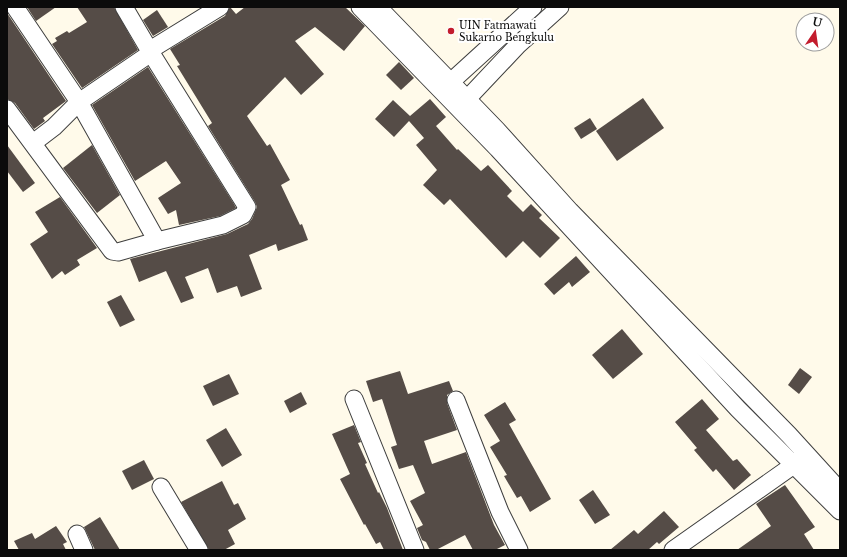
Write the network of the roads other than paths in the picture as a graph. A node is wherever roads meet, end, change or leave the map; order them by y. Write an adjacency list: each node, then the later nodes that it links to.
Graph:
1 (15, 7): 13 (street)
2 (124, 7): 10 (street)
3 (220, 7): 10 (street)
4 (360, 7): 11 (street)
5 (378, 7): 11 (street)
6 (533, 7): 8 (street)
7 (560, 7): 9 (street)
8 (517, 22): 9 (street); 11 (street)
9 (529, 35): 12 (street)
10 (151, 52): 13 (street); 17 (street)
11 (445, 86): 12 (street); 16 (street)
12 (467, 99): 16 (street)
13 (79, 102): 15 (street); 17 (street)
14 (7, 109): 15 (street)
15 (33, 143): 17 (street)
16 (542, 188): 20 (street)
17 (157, 241)
18 (354, 400): 27 (street)
19 (456, 400): 28 (street)
20 (800, 458): 22 (street); 23 (street); 29 (street)
21 (161, 487): 26 (street)
22 (840, 490)
23 (840, 511)
24 (76, 534): 25 (street)
25 (84, 550)
26 (199, 550)
27 (415, 550)
28 (519, 550)
29 (672, 550)

